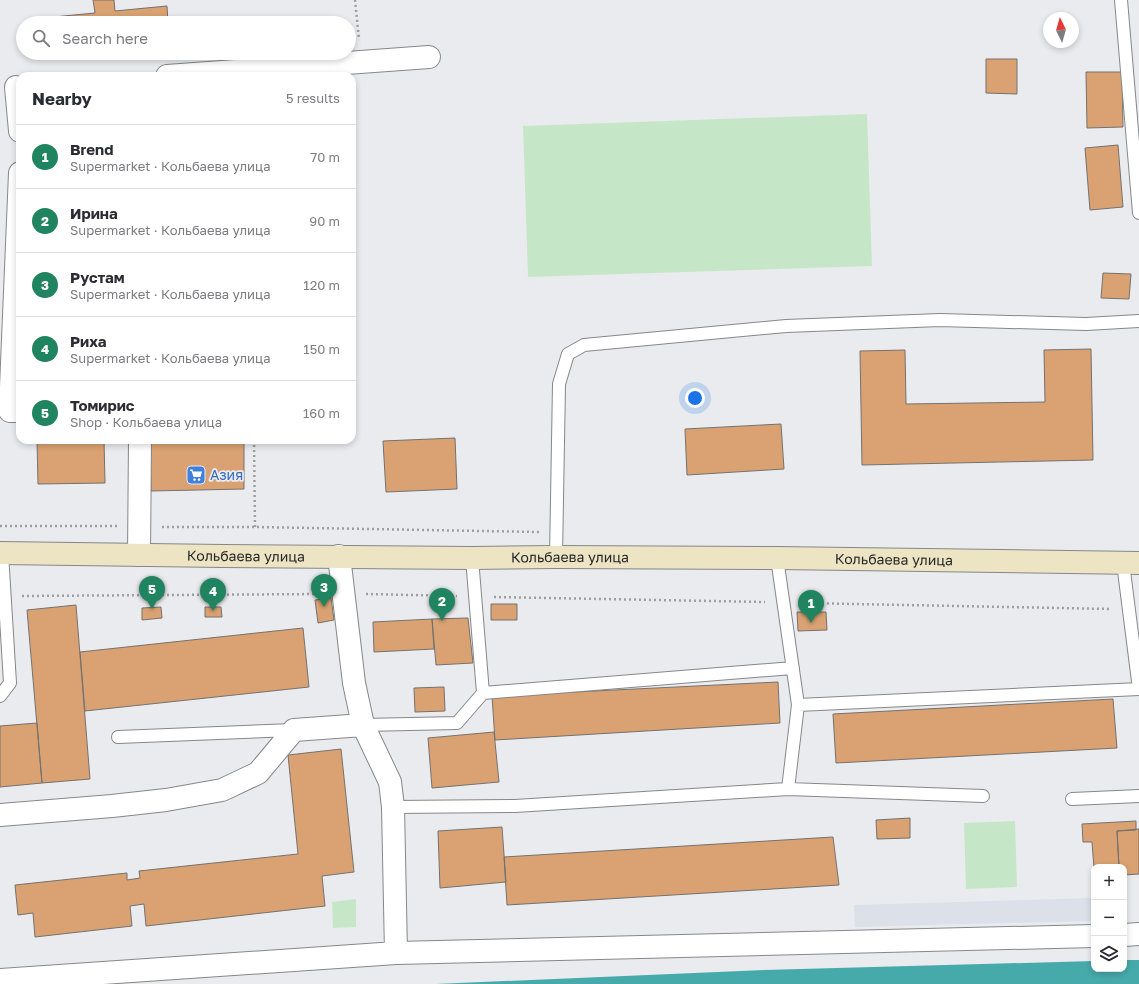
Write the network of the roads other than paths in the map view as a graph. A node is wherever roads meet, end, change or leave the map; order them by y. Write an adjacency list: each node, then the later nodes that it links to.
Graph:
1 (1121, 0): 7 (lane)
2 (429, 57): 3 (street)
3 (312, 71): 4 (street)
4 (283, 72)
5 (12, 87): 6 (street)
6 (16, 109)
7 (1139, 213)
8 (16, 268): 10 (street)
9 (1139, 321): 15 (lane)
10 (10, 411)
11 (140, 444): 13 (street)
12 (1, 553): 13 (main road, Кольбаева улица); 22 (lane)
13 (139, 555): 14 (main road, Кольбаева улица)
14 (339, 556): 16 (main road, Кольбаева улица); 24 (street)
15 (556, 557): 16 (main road, Кольбаева улица); 17 (main road, Кольбаева улица)
16 (472, 558): 21 (lane)
17 (777, 558): 18 (main road, Кольбаева улица); 19 (lane)
18 (1131, 563): 20 (lane)
19 (793, 668): 21 (lane); 23 (lane)
20 (1139, 689): 23 (lane)
21 (483, 693): 24 (lane)
22 (0, 696)
23 (798, 705): 27 (lane)
24 (363, 725): 25 (street); 31 (street)
25 (294, 730): 26 (lane); 32 (street)
26 (118, 737)
27 (788, 789): 28 (lane); 31 (lane)
28 (983, 796)
29 (1139, 796): 30 (lane)
30 (1072, 799)
31 (393, 807): 36 (street)
32 (0, 815)
33 (1127, 934): 34 (street)
34 (1139, 934)
35 (1091, 936): 36 (street)
36 (396, 953): 37 (street)
37 (0, 980)

